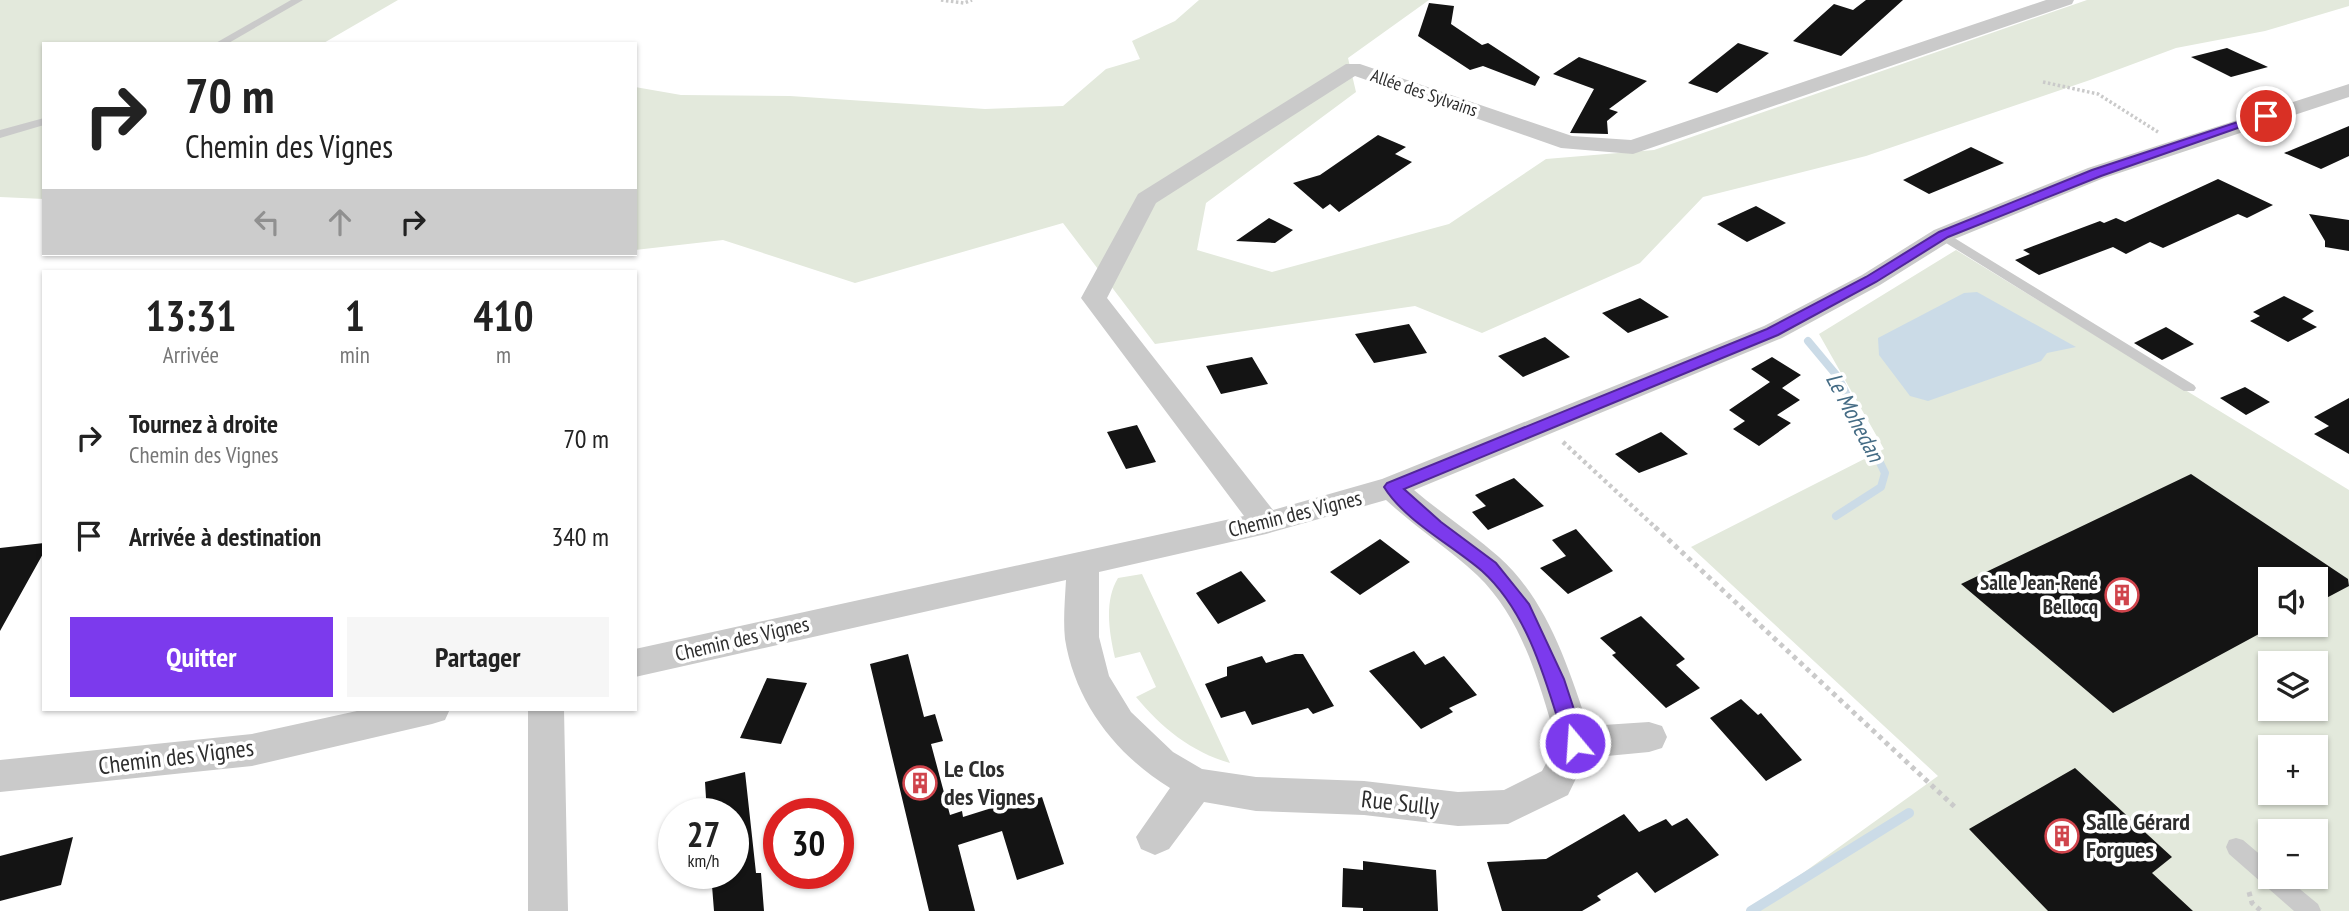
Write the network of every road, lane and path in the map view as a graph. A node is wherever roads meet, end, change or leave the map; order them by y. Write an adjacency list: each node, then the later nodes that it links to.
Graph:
1 (298, 0): 5 (lane)
2 (941, 0): 3 (path)
3 (972, 0)
4 (2065, 0): 15 (street, Allée des Sylvains)
5 (223, 42)
6 (2043, 82): 10 (path)
7 (2349, 90): 10 (street, Chemin des Vignes)
8 (42, 122): 9 (lane)
9 (0, 134)
10 (2179, 146): 11 (street, Chemin des Vignes)
11 (1943, 235): 12 (lane); 13 (street, Chemin des Vignes)
12 (2189, 388)
13 (1544, 425): 14 (street, Chemin des Vignes); 24 (path)
14 (1392, 487): 15 (street, Chemin des Vignes); 21 (street)
15 (1266, 523): 16 (street, Chemin des Vignes)
16 (1085, 564): 17 (street, Chemin des Vignes); 23 (street, Rue Sully)
17 (637, 663)
18 (423, 711): 22 (street, Chemin des Vignes)
19 (546, 711): 29 (street)
20 (1649, 737): 21 (street)
21 (1575, 743): 23 (street, Rue Sully)
22 (0, 776)
23 (1195, 784): 25 (street)
24 (1957, 809)
25 (1155, 837)
26 (2236, 847): 27 (lane)
27 (2258, 866)
28 (2285, 889): 30 (lane)
29 (548, 911)
30 (2310, 911)

